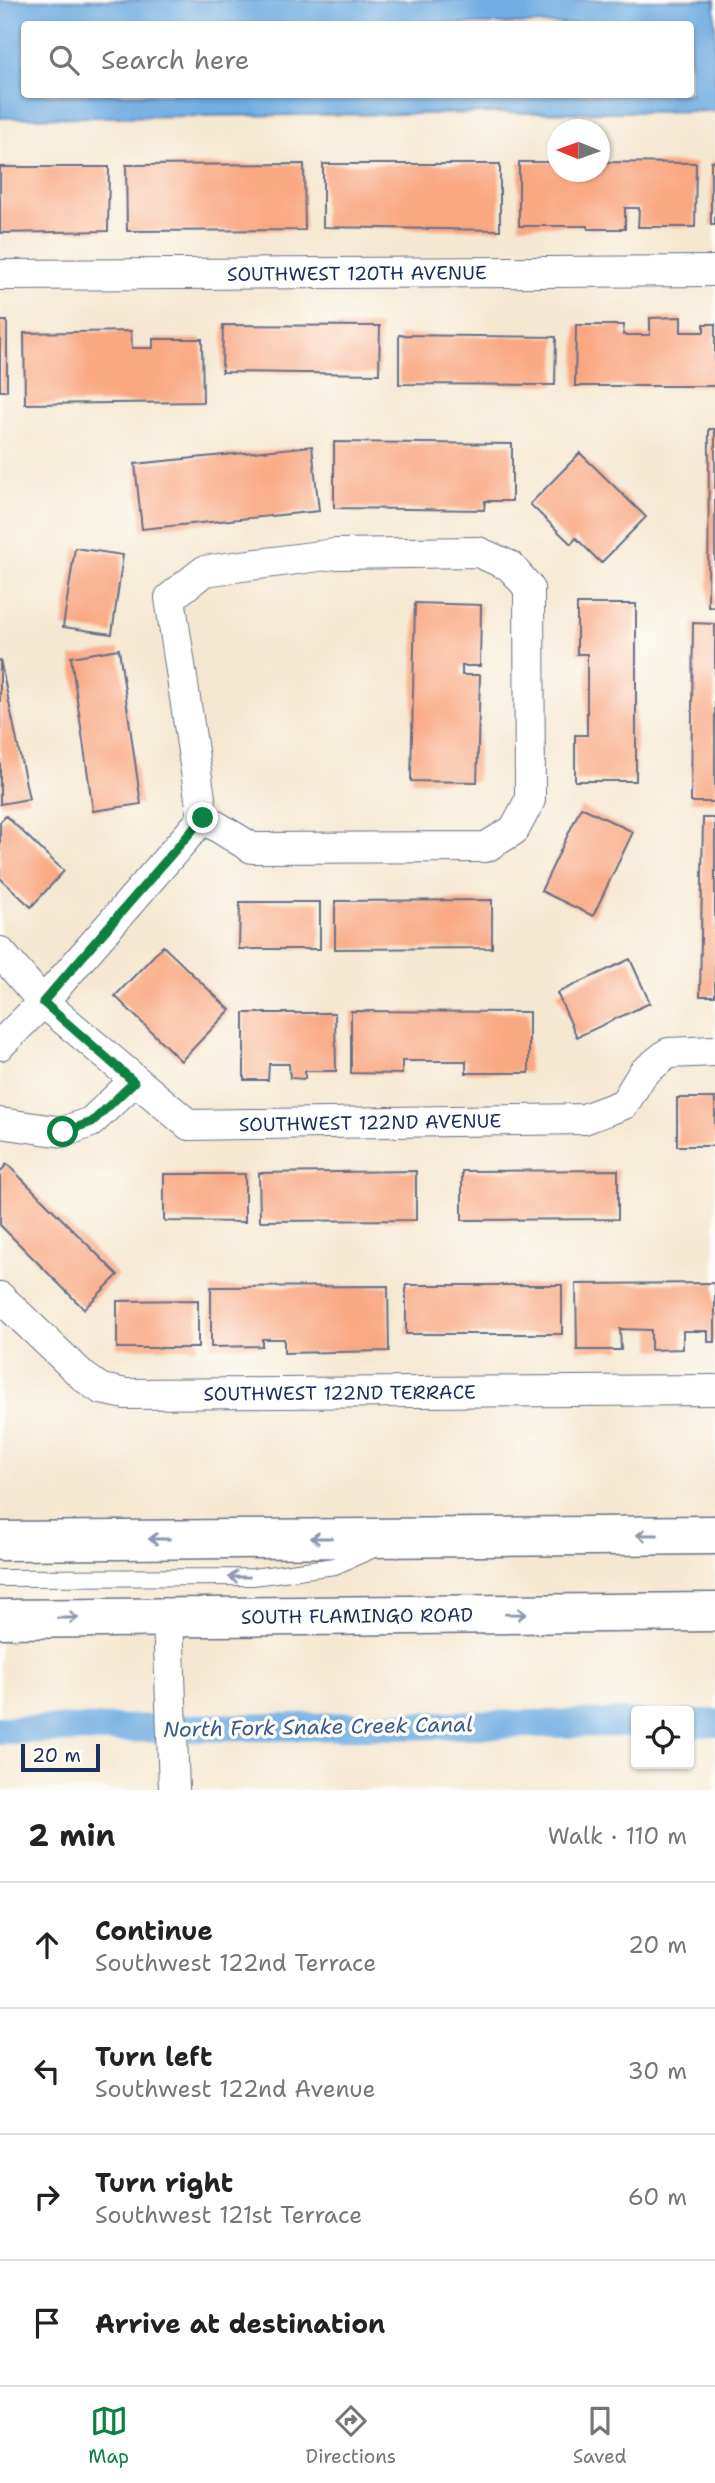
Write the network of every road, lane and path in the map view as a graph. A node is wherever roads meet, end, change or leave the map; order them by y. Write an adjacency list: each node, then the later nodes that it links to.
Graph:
1 (715, 271): 2 (street, SOUTHWEST 120TH AVENUE)
2 (0, 275)
3 (203, 818): 3 (street); 5 (street)
4 (5, 971): 5 (street, SOUTHWEST 122ND AVENUE)
5 (43, 1002): 6 (street); 8 (street, SOUTHWEST 122ND AVENUE)
6 (0, 1045)
7 (715, 1051): 8 (street, SOUTHWEST 122ND AVENUE)
8 (134, 1082): 9 (street)
9 (0, 1123)
10 (0, 1297): 11 (street, SOUTHWEST 122ND TERRACE)
11 (715, 1390)
12 (715, 1535): 13 (highway, one-way to 13)
13 (398, 1537): 14 (highway, one-way to 14); 15 (lane, one-way to 15)
14 (0, 1541)
15 (0, 1578)
16 (715, 1612): 17 (highway, SOUTH FLAMINGO ROAD, one-way to 16)
17 (168, 1617): 18 (highway, SOUTH FLAMINGO ROAD, one-way to 17); 19 (street)
18 (0, 1619)
19 (174, 1784)

